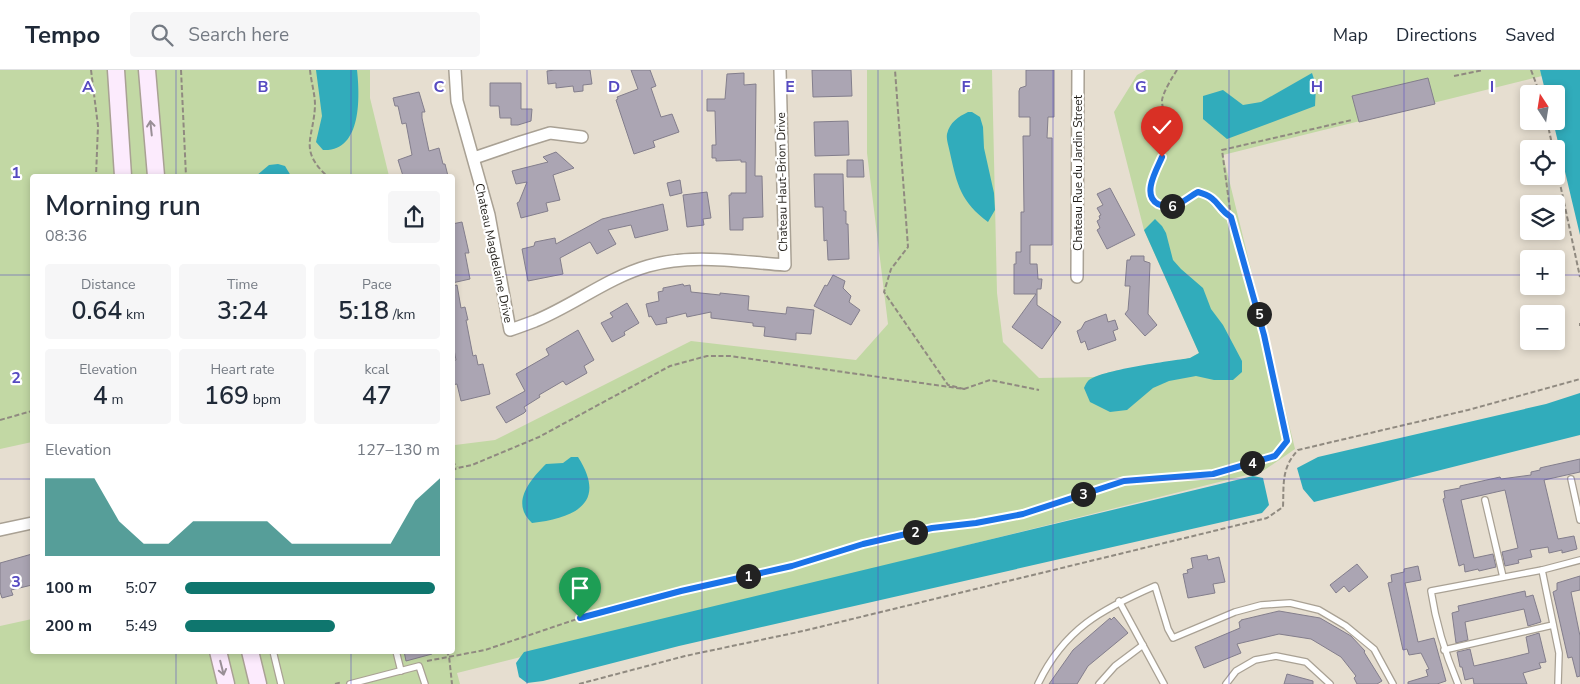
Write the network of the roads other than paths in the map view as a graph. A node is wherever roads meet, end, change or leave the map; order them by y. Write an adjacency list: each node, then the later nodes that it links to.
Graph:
1 (116, 70): 8 (street)
2 (147, 70): 9 (street, one-way to 2)
3 (455, 70): 7 (street, Chateau Magdelaine Drive)
4 (780, 70): 10 (street, Chateau Haut-Brion Drive)
5 (1078, 70): 11 (street, Chateau Rue du Jardin Street)
6 (582, 137): 7 (street)
7 (474, 158): 10 (street, Chateau Magdelaine Drive)
8 (123, 174)
9 (156, 174)
10 (784, 265)
11 (1077, 277)
12 (1571, 479): 14 (lane)
13 (1485, 500): 19 (lane)
14 (1580, 520)
15 (30, 523): 16 (street)
16 (0, 530)
17 (1580, 560): 18 (lane)
18 (1542, 570): 19 (lane); 21 (lane)
19 (1503, 578): 23 (lane)
20 (1120, 601): 22 (lane); 34 (lane); 39 (lane)
21 (1553, 625): 23 (lane); 41 (lane)
22 (1143, 645): 35 (lane); 36 (lane)
23 (1444, 650): 40 (lane)
24 (219, 654): 30 (street, one-way to 30)
25 (251, 654): 31 (street)
26 (274, 654): 32 (lane)
27 (397, 654): 28 (lane)
28 (401, 669): 29 (lane); 33 (lane)
29 (349, 682)
30 (226, 684)
31 (258, 684)
32 (281, 684)
33 (425, 684)
34 (1038, 684)
35 (1099, 684)
36 (1164, 684)
37 (1226, 684): 38 (lane)
38 (1330, 684)
39 (1393, 684)
40 (1458, 684)
41 (1558, 684)

